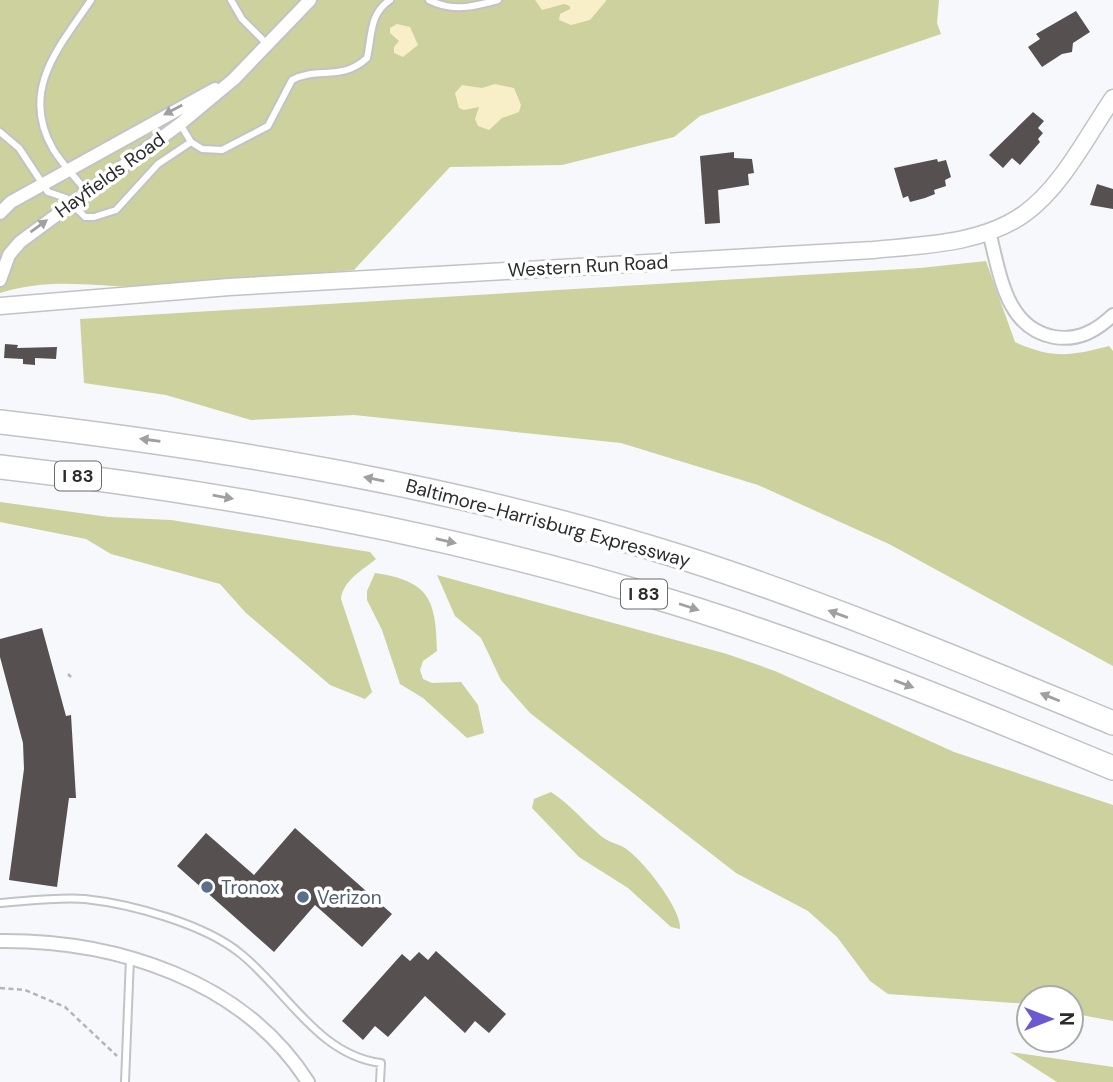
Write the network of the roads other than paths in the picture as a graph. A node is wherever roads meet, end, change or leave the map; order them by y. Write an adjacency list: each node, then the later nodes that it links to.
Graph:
1 (91, 0): 13 (lane)
2 (231, 0): 7 (lane)
3 (310, 0): 7 (street, Hayfields Road)
4 (390, 0): 12 (lane)
5 (429, 0): 6 (lane)
6 (498, 0)
7 (268, 46): 8 (street, Hayfields Road)
8 (234, 79): 10 (street, Hayfields Road); 13 (street, Hayfields Road, one-way to 13)
9 (1113, 98): 18 (street, Western Run Road)
10 (180, 124): 12 (lane); 15 (street, Hayfields Road)
11 (0, 132): 14 (lane)
12 (191, 142): 16 (lane)
13 (69, 169): 14 (street, Hayfields Road); 15 (lane)
14 (41, 184): 16 (lane); 17 (street, Hayfields Road)
15 (87, 192): 16 (street, Hayfields Road)
16 (71, 204): 19 (street, Hayfields Road, one-way to 16)
17 (0, 213)
18 (989, 232): 20 (street, Western Run Road); 21 (street)
19 (0, 280)
20 (0, 306)
21 (1113, 315)
22 (0, 422): 24 (highway, Baltimore-Harrisburg Expressway / I 83, one-way to 22)
23 (0, 467): 25 (highway, I 83, one-way to 25)
24 (1113, 723)
25 (1113, 768)
26 (0, 903): 31 (lane)
27 (0, 941): 28 (street)
28 (130, 958): 29 (lane); 30 (street)
29 (125, 1082)
30 (308, 1082)
31 (380, 1082)

